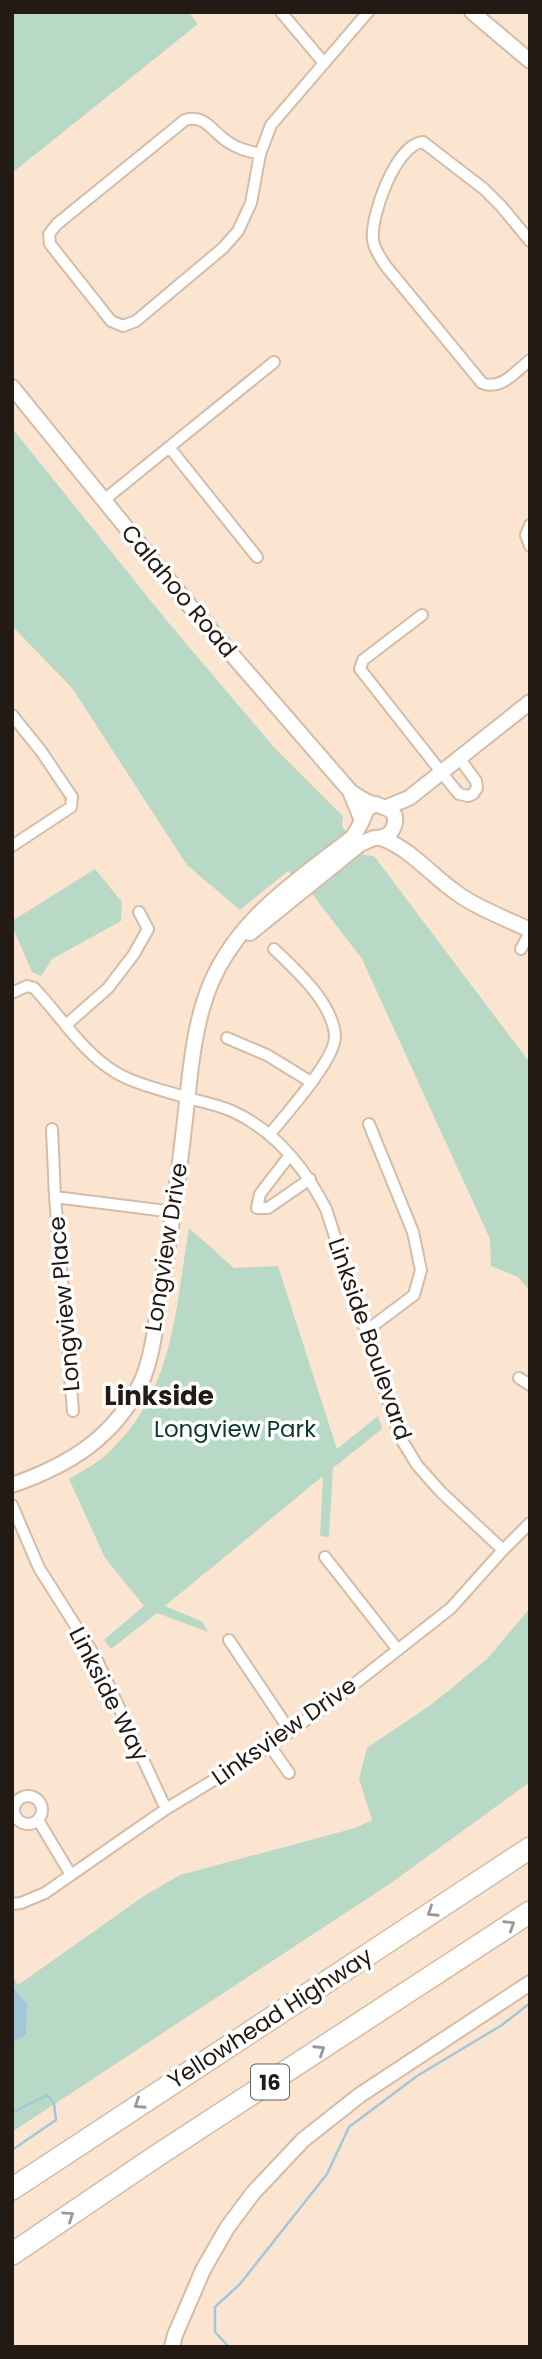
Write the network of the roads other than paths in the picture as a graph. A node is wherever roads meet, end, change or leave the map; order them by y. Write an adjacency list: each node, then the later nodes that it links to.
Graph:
1 (281, 12): 5 (street)
2 (368, 12): 5 (street)
3 (472, 12): 4 (street)
4 (530, 61)
5 (324, 63): 6 (street)
6 (260, 154): 6 (street)
7 (530, 241): 8 (street)
8 (530, 359)
9 (274, 362): 11 (street)
10 (12, 387): 12 (street, Calahoo Road)
11 (169, 447): 12 (street); 15 (street)
12 (103, 500): 21 (street, Calahoo Road)
13 (530, 525): 14 (street)
14 (530, 546)
15 (257, 557)
16 (422, 615): 20 (street)
17 (530, 702): 19 (street)
18 (12, 715): 27 (street)
19 (459, 758): 20 (street); 20 (street)
20 (443, 772): 22 (street)
21 (350, 791): 23 (street, Calahoo Road); 24 (street, Calahoo Road)
22 (409, 798): 23 (street); 25 (street)
23 (381, 806): 24 (street); 25 (street)
24 (361, 821): 26 (street); 31 (street, Longview Drive)
25 (395, 822): 26 (street); 28 (street)
26 (378, 838): 28 (street); 31 (street, Longview Drive)
27 (12, 846)
28 (402, 848): 30 (street)
29 (139, 912): 35 (street)
30 (530, 931): 33 (street)
31 (230, 949): 38 (street, Longview Drive)
32 (274, 949): 37 (street)
33 (521, 949)
34 (12, 993): 35 (street, Linkside Boulevard)
35 (66, 1025): 38 (street, Linkside Boulevard)
36 (227, 1038): 37 (street)
37 (311, 1082): 41 (street)
38 (187, 1098): 41 (street, Linkside Boulevard); 45 (street, Longview Drive)
39 (369, 1124): 46 (street)
40 (52, 1129): 44 (street, Longview Place)
41 (270, 1134): 42 (street, Linkside Boulevard)
42 (290, 1155): 43 (street, Linkside Boulevard); 43 (street)
43 (310, 1179): 46 (street, Linkside Boulevard)
44 (55, 1197): 45 (street, Longview Place); 49 (street, Longview Place)
45 (174, 1212): 50 (street, Longview Drive)
46 (366, 1331): 53 (street, Linkside Boulevard)
47 (519, 1378): 48 (street)
48 (530, 1385)
49 (73, 1411)
50 (12, 1485)
51 (12, 1505): 60 (street, Linkside Way)
52 (530, 1523): 53 (street, Linksview Drive)
53 (503, 1550): 56 (street, Linksview Drive)
54 (325, 1557): 56 (street)
55 (229, 1640): 57 (street)
56 (398, 1650): 57 (street, Linksview Drive)
57 (290, 1731): 58 (street, Linksview Drive)
58 (270, 1746): 59 (street); 60 (street, Linksview Drive)
59 (289, 1773)
60 (166, 1809): 63 (street, Linksview Drive)
61 (38, 1820): 63 (street)
62 (530, 1848): 67 (highway, Yellowhead Highway / 16, one-way to 67)
63 (71, 1875): 64 (street, Linksview Drive)
64 (12, 1904)
65 (530, 1912): 68 (highway, 16, one-way to 65)
66 (530, 1983): 69 (street)
67 (12, 2189)
68 (12, 2254)
69 (172, 2347)

